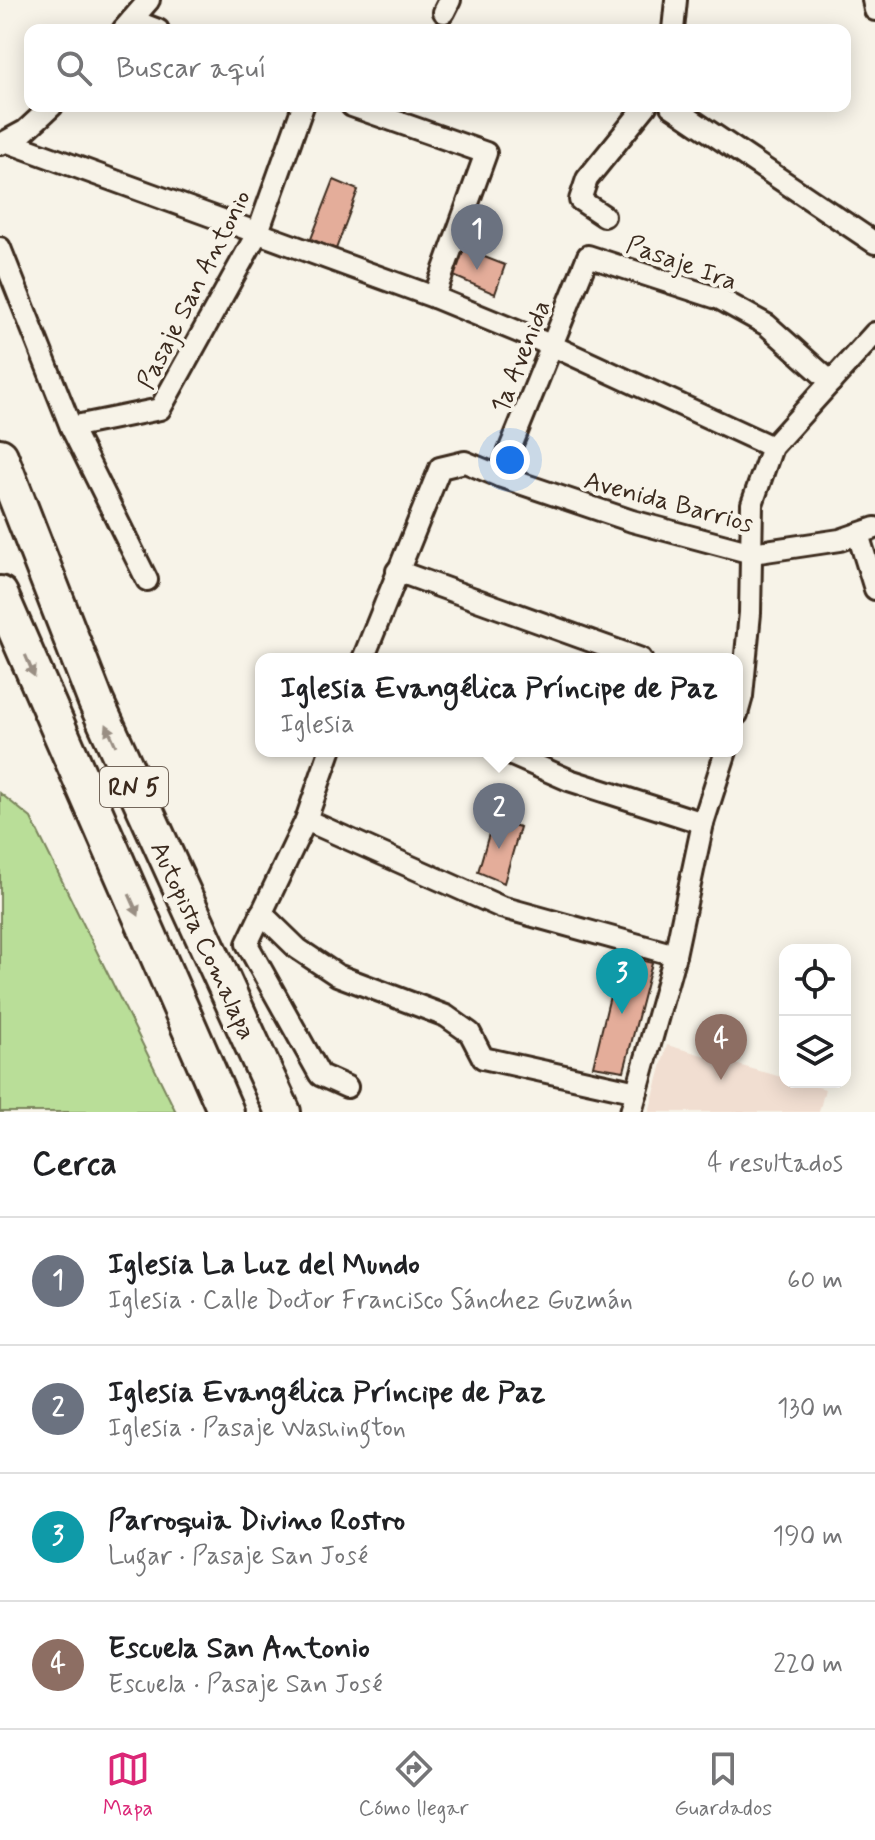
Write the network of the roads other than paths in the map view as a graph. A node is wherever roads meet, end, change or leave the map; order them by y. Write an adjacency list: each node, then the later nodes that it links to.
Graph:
1 (149, 0): 5 (street)
2 (676, 0): 6 (street)
3 (873, 0): 4 (street)
4 (875, 10)
5 (129, 24)
6 (674, 24)
7 (46, 112): 12 (street)
8 (301, 112): 14 (street, Pasaje San Antonio)
9 (369, 112): 18 (street)
10 (641, 112): 13 (street)
11 (680, 112): 15 (street)
12 (4, 143): 14 (street)
13 (604, 216)
14 (258, 232): 18 (street); 22 (street, Pasaje San Antonio)
15 (875, 243)
16 (0, 248): 22 (street)
17 (588, 256): 20 (street, 1a Avenida); 21 (street, Pasaje Ira)
18 (434, 297): 20 (street)
19 (875, 333): 21 (street)
20 (553, 346): 23 (street); 25 (street, 1a Avenida)
21 (831, 382): 23 (street)
22 (71, 427): 29 (street)
23 (772, 447): 27 (street)
24 (0, 456): 45 (highway, Autopista Comalapa / RN 5, one-way to 24)
25 (499, 476): 27 (street, Avenida Barrios); 28 (street, Avenida Barrios)
26 (867, 531): 27 (street, Avenida Barrios); 30 (street)
27 (752, 553): 34 (street)
28 (397, 571): 32 (street); 33 (street)
29 (147, 580)
30 (875, 589)
31 (0, 594): 44 (highway, Autopista Comalapa / RN 5, one-way to 44)
32 (365, 653)
33 (624, 653)
34 (743, 655)
35 (328, 757): 38 (street)
36 (517, 757): 39 (street)
37 (724, 757): 39 (street)
38 (306, 820): 40 (street); 41 (street)
39 (703, 823): 41 (street)
40 (261, 913): 42 (street); 43 (street)
41 (675, 955): 43 (street)
42 (347, 1087)
43 (637, 1092): 46 (street)
44 (226, 1112)
45 (283, 1112)
46 (631, 1112)

